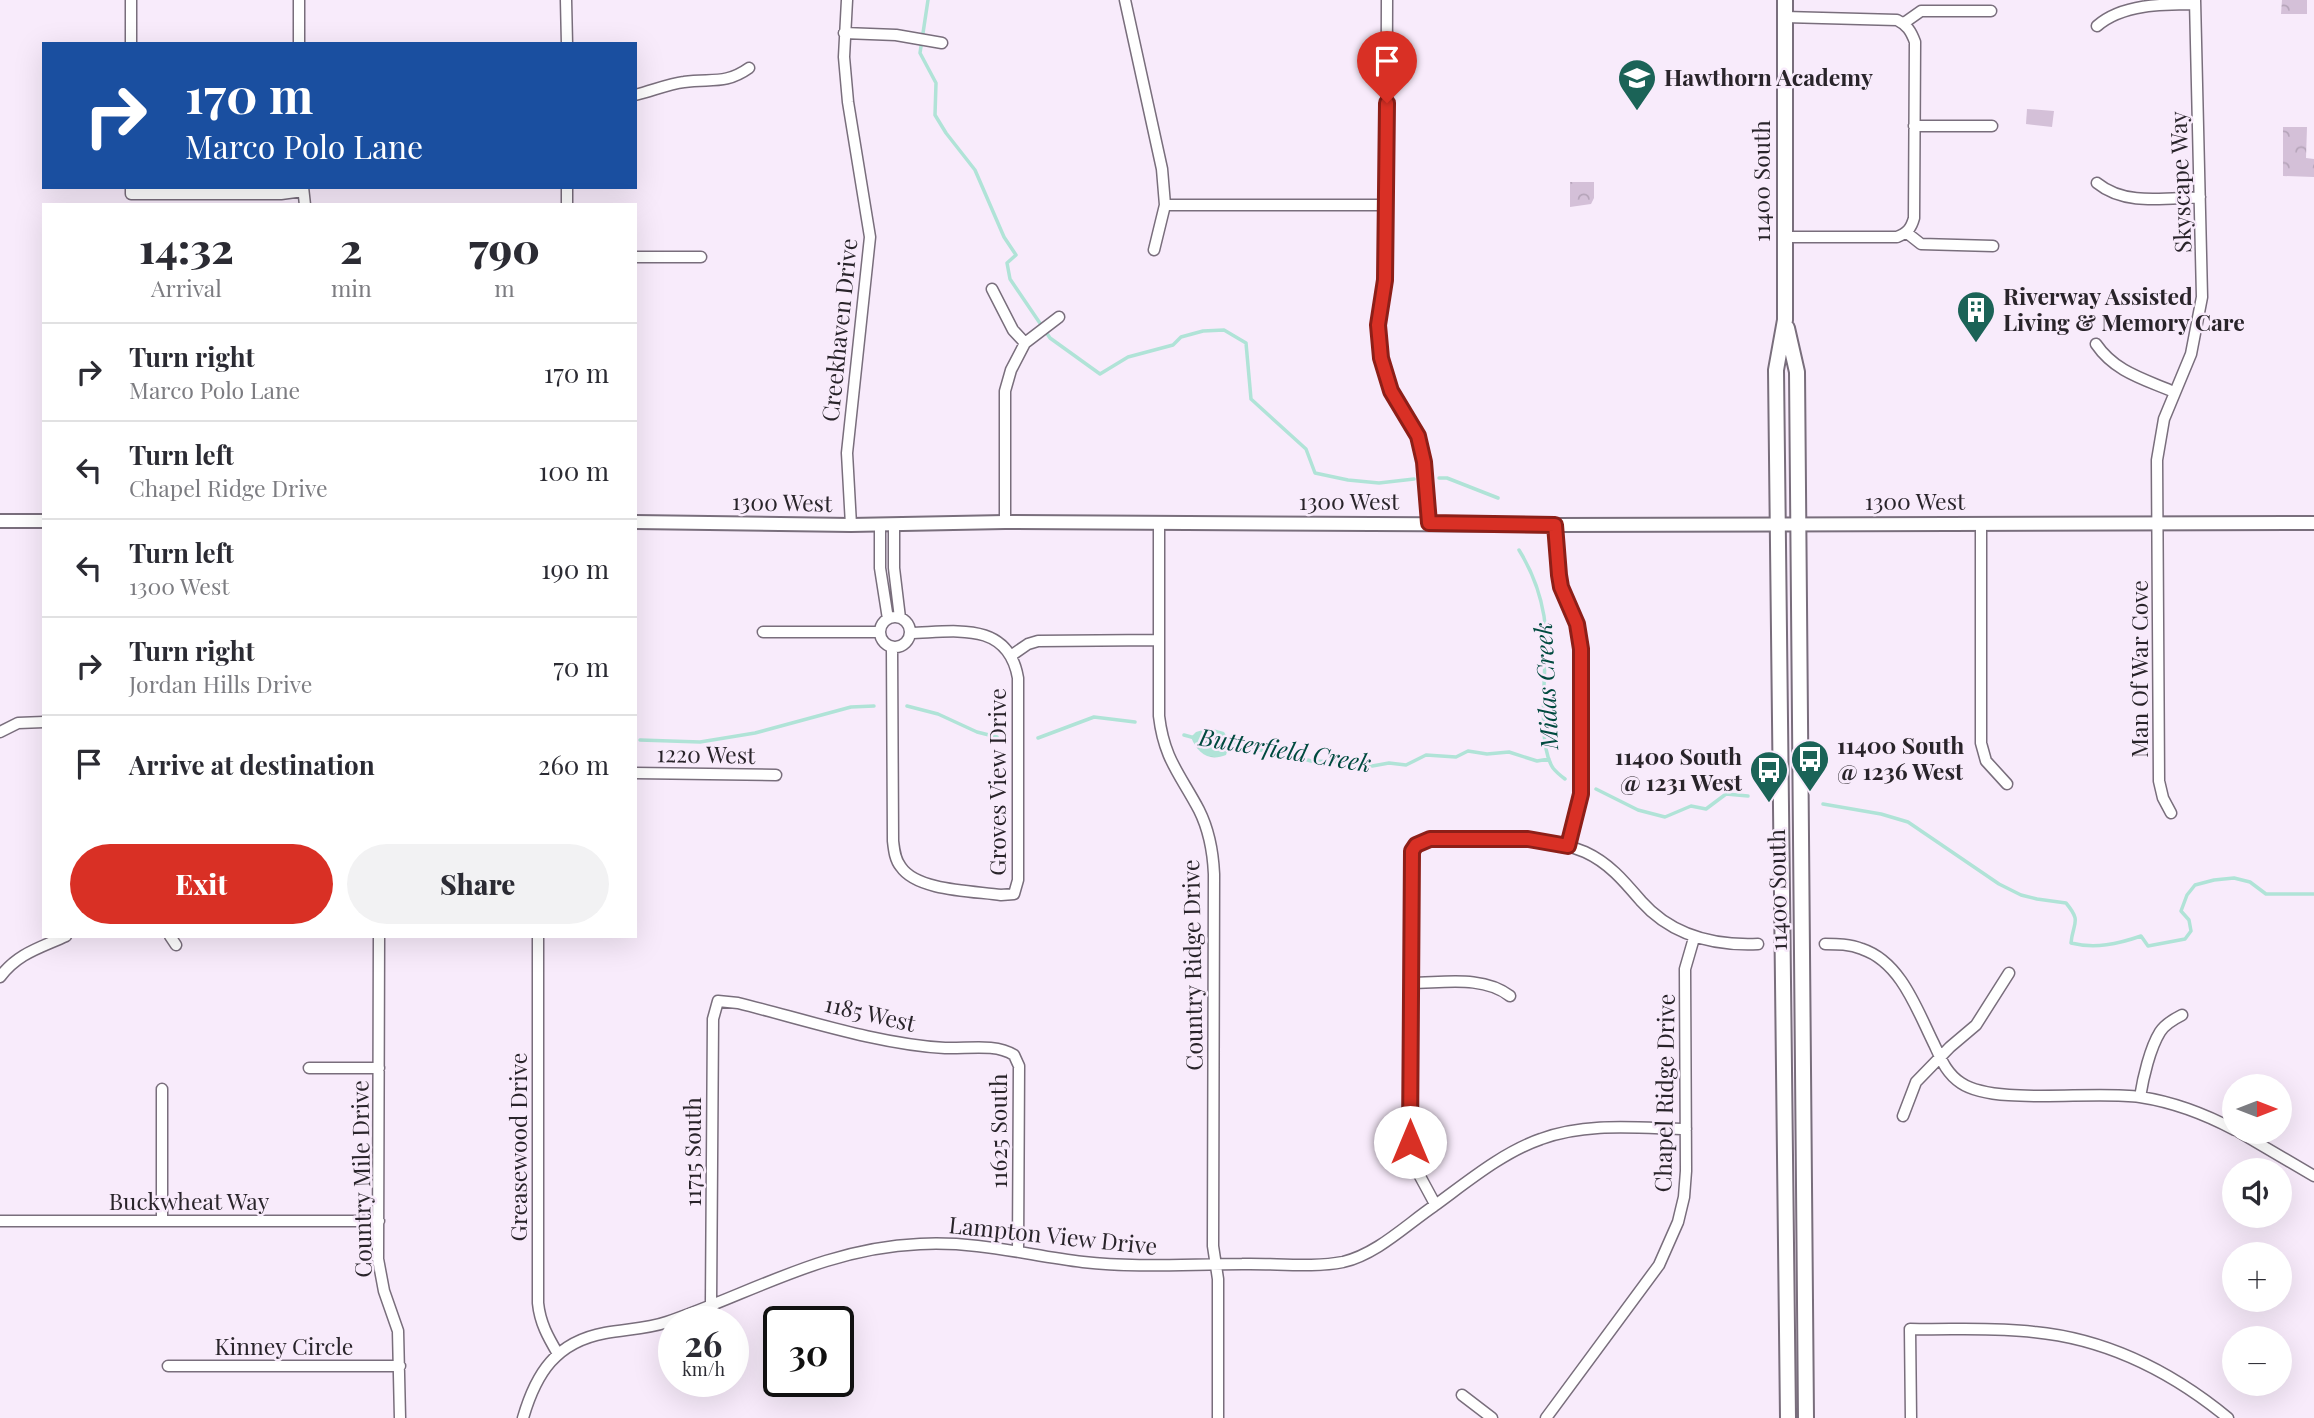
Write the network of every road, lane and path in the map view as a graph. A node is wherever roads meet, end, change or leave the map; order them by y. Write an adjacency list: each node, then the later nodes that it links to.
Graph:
1 (131, 0): 14 (street)
2 (299, 0): 15 (street)
3 (566, 0): 16 (street)
4 (847, 0): 13 (street, Creekhaven Drive)
5 (1125, 0): 26 (street)
6 (1387, 0): 27 (street)
7 (1785, 0): 10 (main road, 11400 South)
8 (2195, 2): 12 (street); 25 (street, Skyscape Way)
9 (1991, 11): 11 (street)
10 (1785, 17): 11 (street); 29 (main road, 11400 South)
11 (1904, 23): 20 (street)
12 (2097, 26)
13 (844, 33): 17 (street); 53 (street, Creekhaven Drive)
14 (131, 42)
15 (299, 42)
16 (567, 42)
17 (942, 43)
18 (749, 68): 19 (street)
19 (637, 94)
20 (1914, 126): 21 (street); 28 (street)
21 (1992, 126)
22 (2097, 183): 25 (street)
23 (303, 189): 24 (street)
24 (131, 190)
25 (2200, 197): 39 (street, Skyscape Way)
26 (1165, 205): 27 (street); 31 (street)
27 (1386, 205): 45 (street)
28 (1907, 233): 29 (street); 30 (street)
29 (1785, 237): 36 (main road, 11400 South)
30 (1993, 246)
31 (1154, 250)
32 (637, 257): 33 (street)
33 (701, 257)
34 (992, 289): 37 (street)
35 (1059, 317): 37 (street)
36 (1785, 320): 51 (main road, 11400 South); 52 (main road, 11400 South)
37 (1024, 342): 43 (street)
38 (2096, 344): 39 (street)
39 (2174, 392): 47 (street, Skyscape Way)
40 (0, 521): 41 (street)
41 (42, 521)
42 (637, 522): 53 (street, 1300 West)
43 (1005, 522): 44 (street, 1300 West); 50 (street, 1300 West)
44 (1159, 523): 45 (street, 1300 West); 60 (street, Country Ridge Drive)
45 (1429, 523): 54 (street, 1300 West)
46 (1981, 523): 47 (street, 1300 West); 52 (street, 1300 West); 67 (street)
47 (2158, 523): 48 (street, 1300 West); 68 (street, Man Of War Cove)
48 (2314, 523)
49 (880, 524): 50 (street, 1300 West); 53 (street, 1300 West); 55 (street)
50 (894, 524): 56 (street)
51 (1777, 524): 52 (street, 1300 West); 54 (street, 1300 West); 109 (main road, 11400 South)
52 (1798, 524): 110 (main road, 11400 South)
53 (851, 525)
54 (1555, 525): 69 (street)
55 (888, 618): 56 (street); 58 (street)
56 (900, 618): 59 (street)
57 (763, 632): 58 (street)
58 (880, 632): 61 (street)
59 (909, 633): 61 (street); 62 (street, Groves View Drive)
60 (1159, 640): 62 (street); 98 (street, Country Ridge Drive)
61 (892, 646): 62 (street, Groves View Drive)
62 (1012, 655)
63 (42, 722): 64 (street)
64 (0, 732)
65 (637, 773): 66 (street, 1220 West)
66 (776, 775)
67 (2007, 784)
68 (2171, 813)
69 (1568, 846): 73 (street); 78 (street)
70 (61, 938): 77 (street)
71 (379, 938): 85 (street, Country Mile Drive)
72 (538, 938): 100 (street, Greasewood Drive)
73 (1694, 938): 74 (street); 90 (street, Chapel Ridge Drive)
74 (1758, 944)
75 (1825, 944): 83 (street)
76 (2009, 973): 83 (street)
77 (0, 977)
78 (1411, 983): 79 (street); 93 (street)
79 (1510, 996)
80 (718, 1001): 82 (street, 1185 West); 99 (street, 11715 South)
81 (2182, 1015): 87 (street)
82 (1014, 1055): 97 (street, 11625 South)
83 (1940, 1058): 87 (street); 88 (street)
84 (309, 1068): 85 (street)
85 (379, 1068): 96 (street, Country Mile Drive)
86 (162, 1089): 95 (street)
87 (2140, 1097): 89 (street)
88 (1903, 1116)
89 (2222, 1123)
90 (1686, 1129): 93 (street, Lampton View Drive); 108 (street, Chapel Ridge Drive)
91 (2260, 1144): 92 (street)
92 (2314, 1175)
93 (1435, 1205): 98 (street, Lampton View Drive)
94 (0, 1221): 95 (street, Buckwheat Way)
95 (162, 1221): 96 (street, Buckwheat Way)
96 (379, 1221): 102 (street, Country Mile Drive)
97 (1018, 1250): 98 (street, Lampton View Drive); 99 (street, Lampton View Drive)
98 (1216, 1265): 106 (street, Country Ridge Drive)
99 (711, 1304): 100 (street, Lampton View Drive)
100 (558, 1353): 105 (street, Lampton View Drive)
101 (168, 1366): 102 (street, Kinney Circle)
102 (400, 1366): 104 (street, Country Mile Drive)
103 (1462, 1395): 107 (street)
104 (400, 1418)
105 (523, 1418)
106 (1218, 1418)
107 (1492, 1418)
108 (1546, 1418)
109 (1788, 1418)
110 (1806, 1418)
111 (1911, 1418): 112 (street)
112 (2228, 1418)

